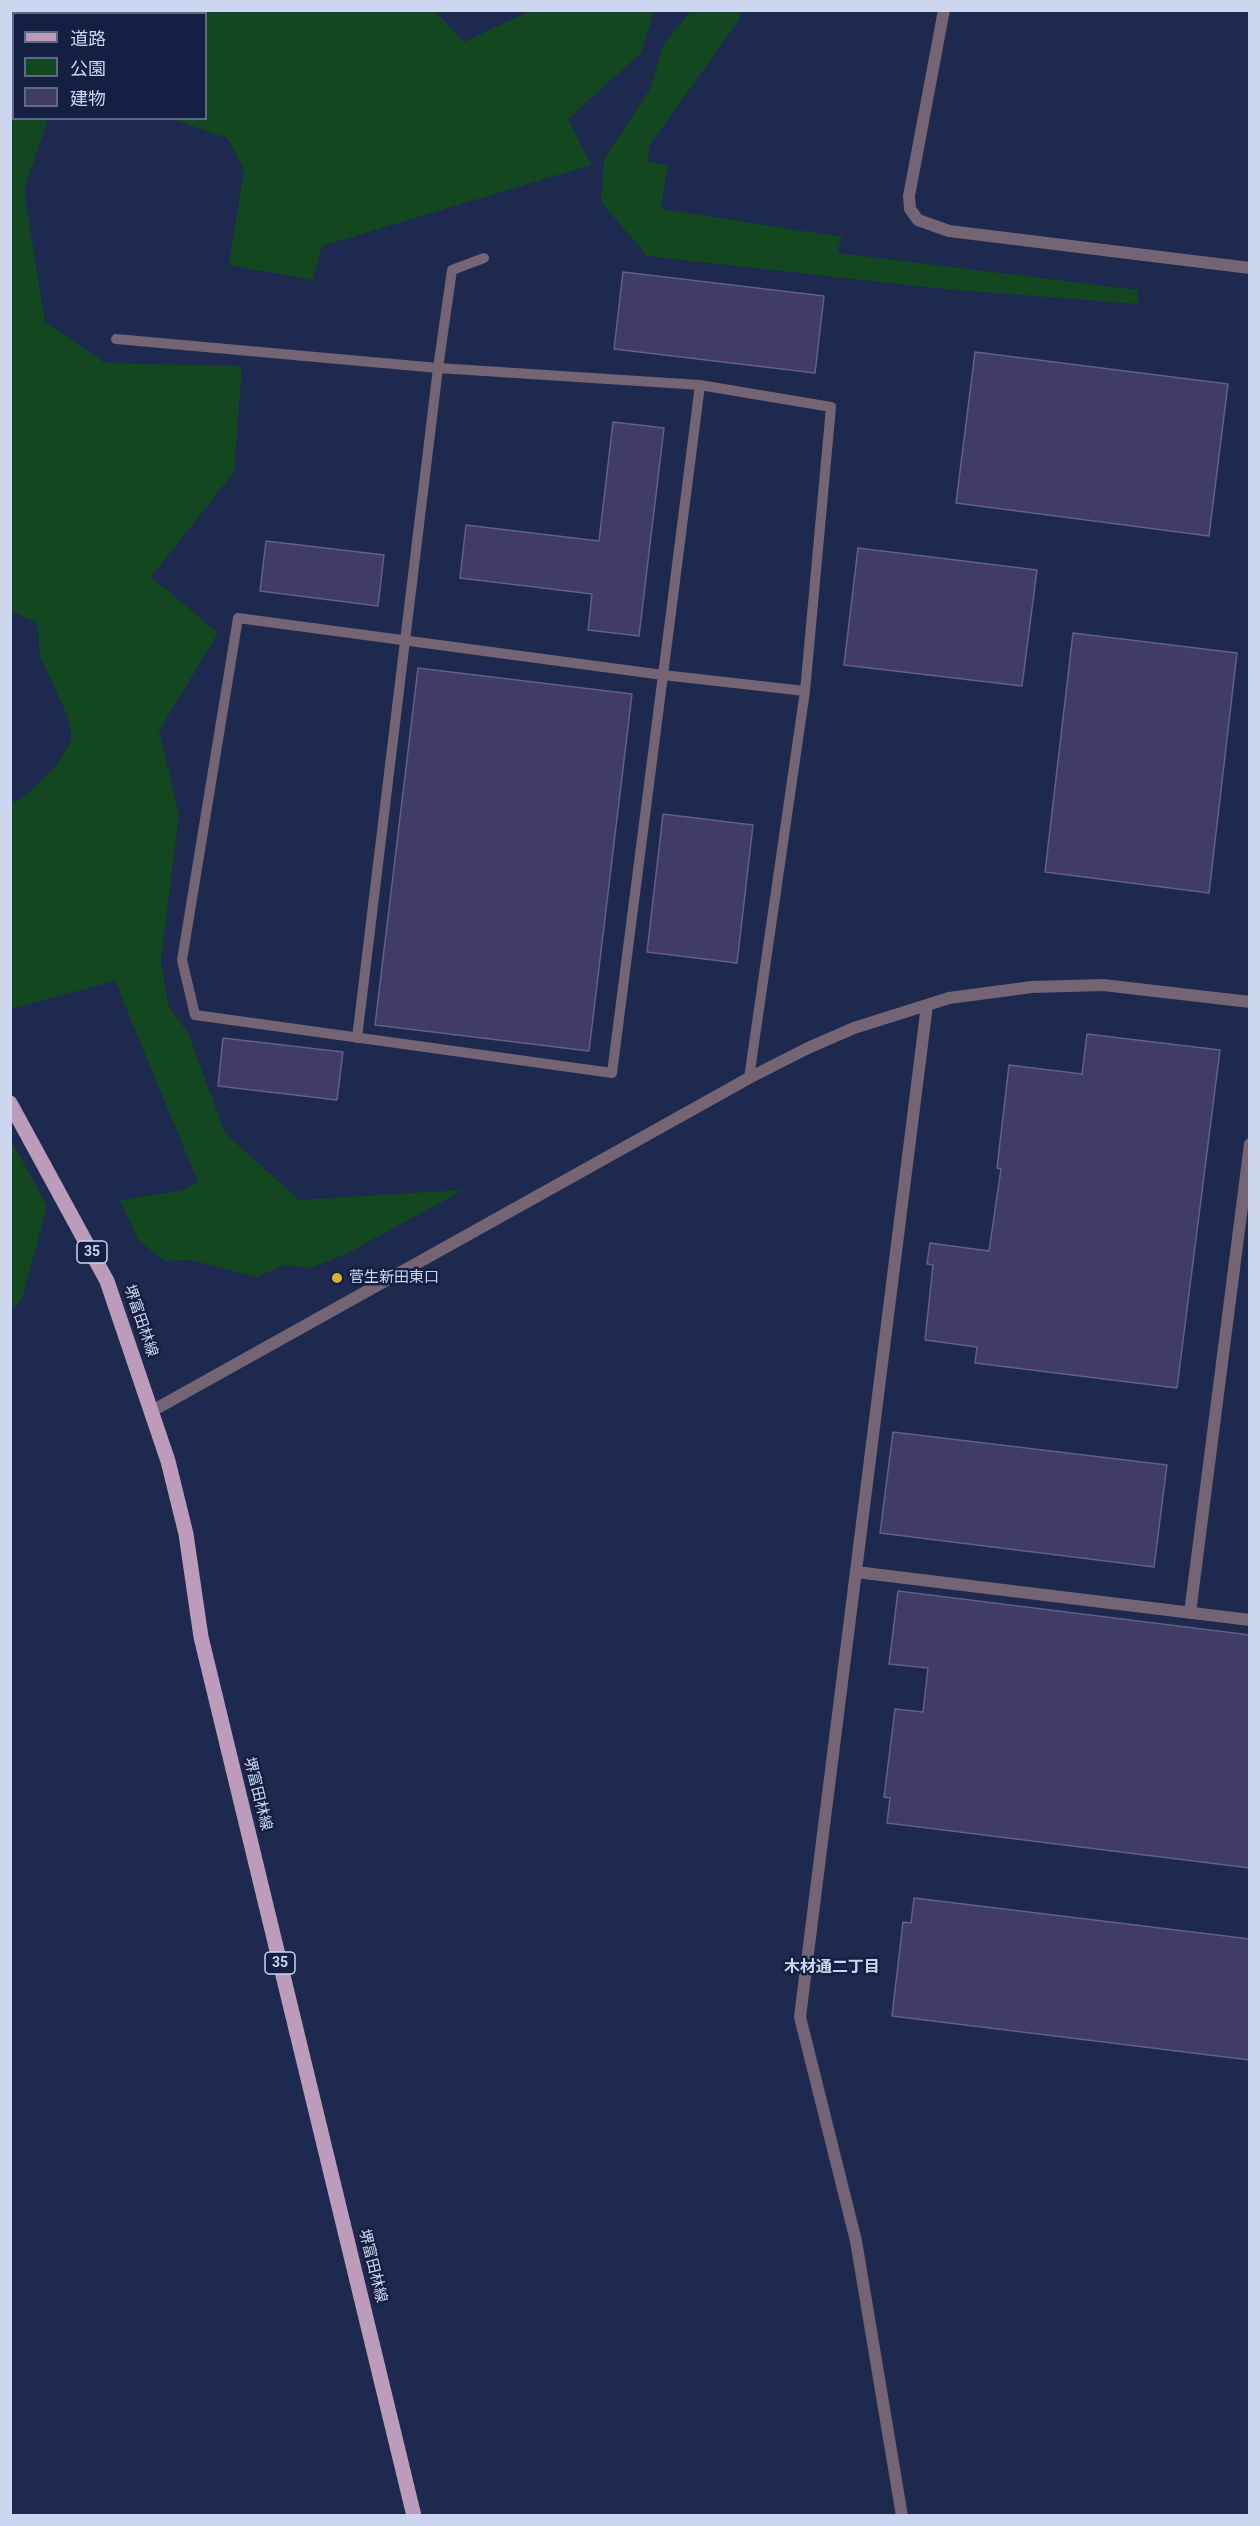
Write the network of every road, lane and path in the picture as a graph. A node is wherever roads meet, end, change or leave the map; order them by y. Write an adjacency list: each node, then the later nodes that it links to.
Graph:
1 (944, 10): 3 (street)
2 (484, 258): 5 (lane)
3 (1250, 268)
4 (116, 339): 5 (lane)
5 (438, 368): 6 (lane); 7 (lane)
6 (700, 385): 8 (lane); 9 (lane)
7 (405, 640): 8 (lane); 12 (lane); 12 (lane)
8 (663, 675): 9 (lane); 12 (lane)
9 (805, 691): 13 (lane)
10 (1250, 1002): 11 (street)
11 (927, 1005): 13 (street); 17 (street)
12 (357, 1038)
13 (749, 1078): 16 (street)
14 (10, 1103): 16 (main road, 堺富田林線 / 35)
15 (1250, 1144): 18 (street)
16 (152, 1411): 20 (main road, 堺富田林線 / 35)
17 (856, 1572): 18 (street); 21 (street)
18 (1190, 1613): 19 (street)
19 (1250, 1620)
20 (414, 2516)
21 (902, 2516)

